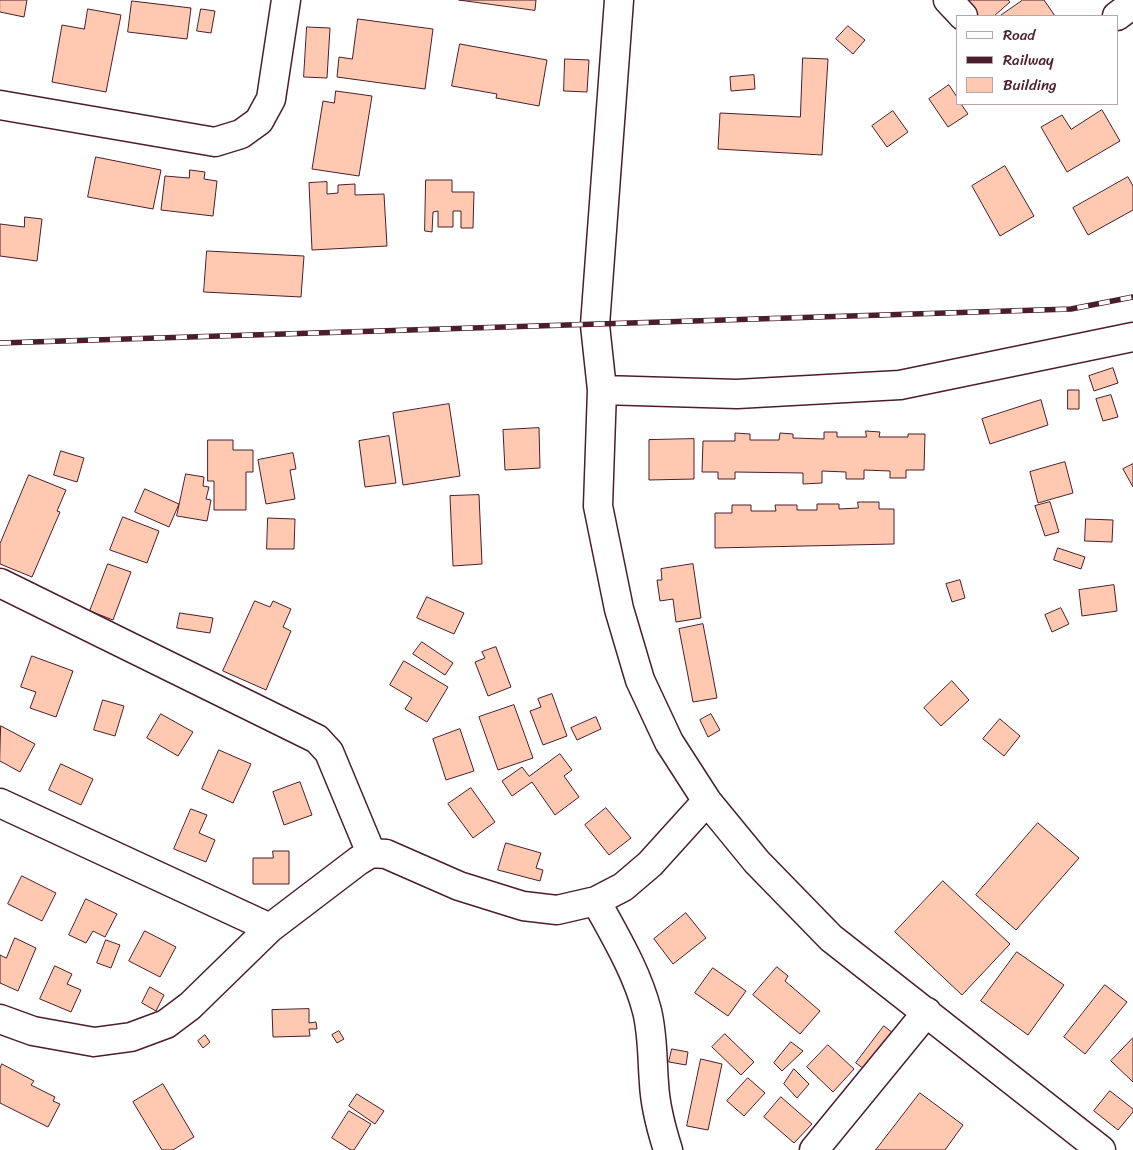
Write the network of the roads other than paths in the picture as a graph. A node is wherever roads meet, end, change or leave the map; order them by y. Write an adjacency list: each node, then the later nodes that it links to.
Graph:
1 (286, 0): 7 (street)
2 (619, 0): 9 (street)
3 (948, 0): 5 (street)
4 (1133, 4): 6 (street)
5 (962, 15)
6 (1118, 15)
7 (0, 105)
8 (1133, 337): 9 (street)
9 (602, 390): 11 (street)
10 (0, 583): 13 (street)
11 (707, 801): 14 (street); 16 (street)
12 (0, 803): 15 (street)
13 (371, 853): 14 (street); 15 (street)
14 (596, 901): 18 (street)
15 (270, 928): 17 (street)
16 (926, 1012): 19 (street); 20 (street)
17 (0, 1019)
18 (668, 1150)
19 (814, 1150)
20 (1101, 1150)

